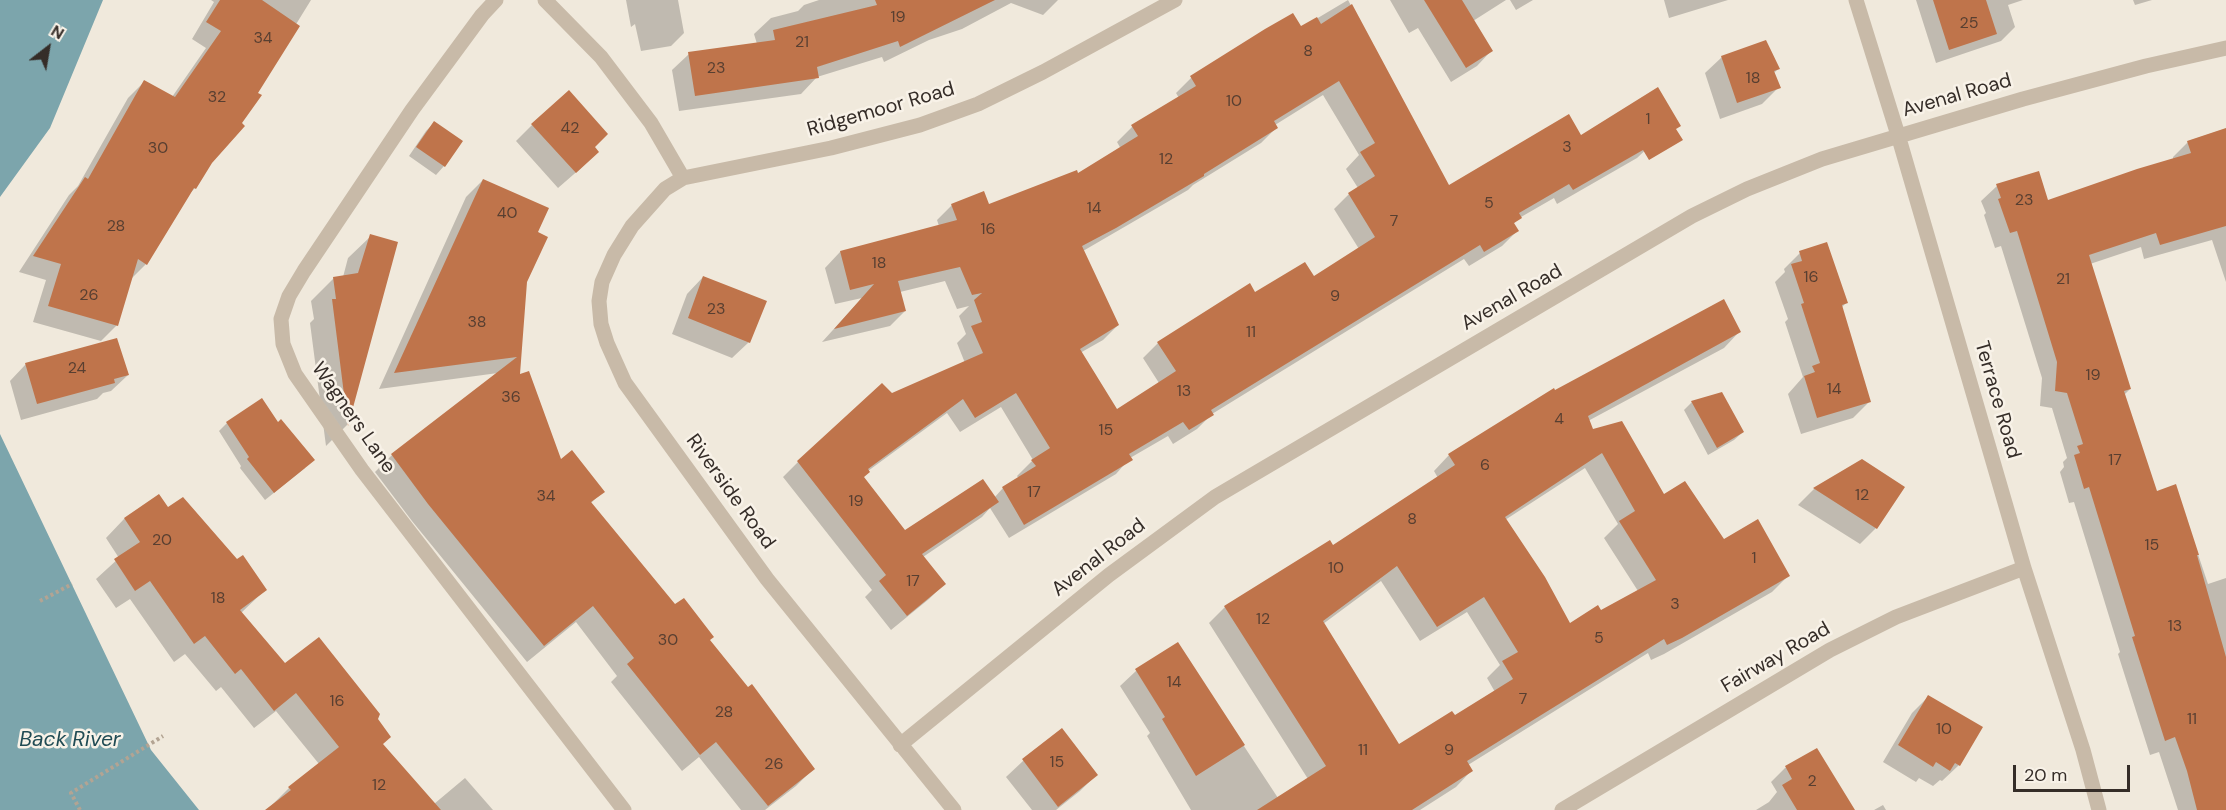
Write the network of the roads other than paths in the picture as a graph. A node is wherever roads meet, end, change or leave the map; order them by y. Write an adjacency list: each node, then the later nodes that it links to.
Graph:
1 (496, 0): 10 (street, Wagners Lane)
2 (545, 0): 7 (street)
3 (1175, 0): 7 (street, Ridgemoor Road)
4 (1856, 0): 6 (street, Terrace Road)
5 (2226, 48): 6 (street, Avenal Road)
6 (1898, 135): 8 (street, Terrace Road); 9 (street, Avenal Road)
7 (683, 178): 9 (street, Riverside Road)
8 (2024, 568): 12 (street, Fairway Road); 13 (street, Terrace Road)
9 (900, 744): 11 (street, Riverside Road)
10 (624, 810)
11 (954, 810)
12 (1562, 810)
13 (2099, 810)

